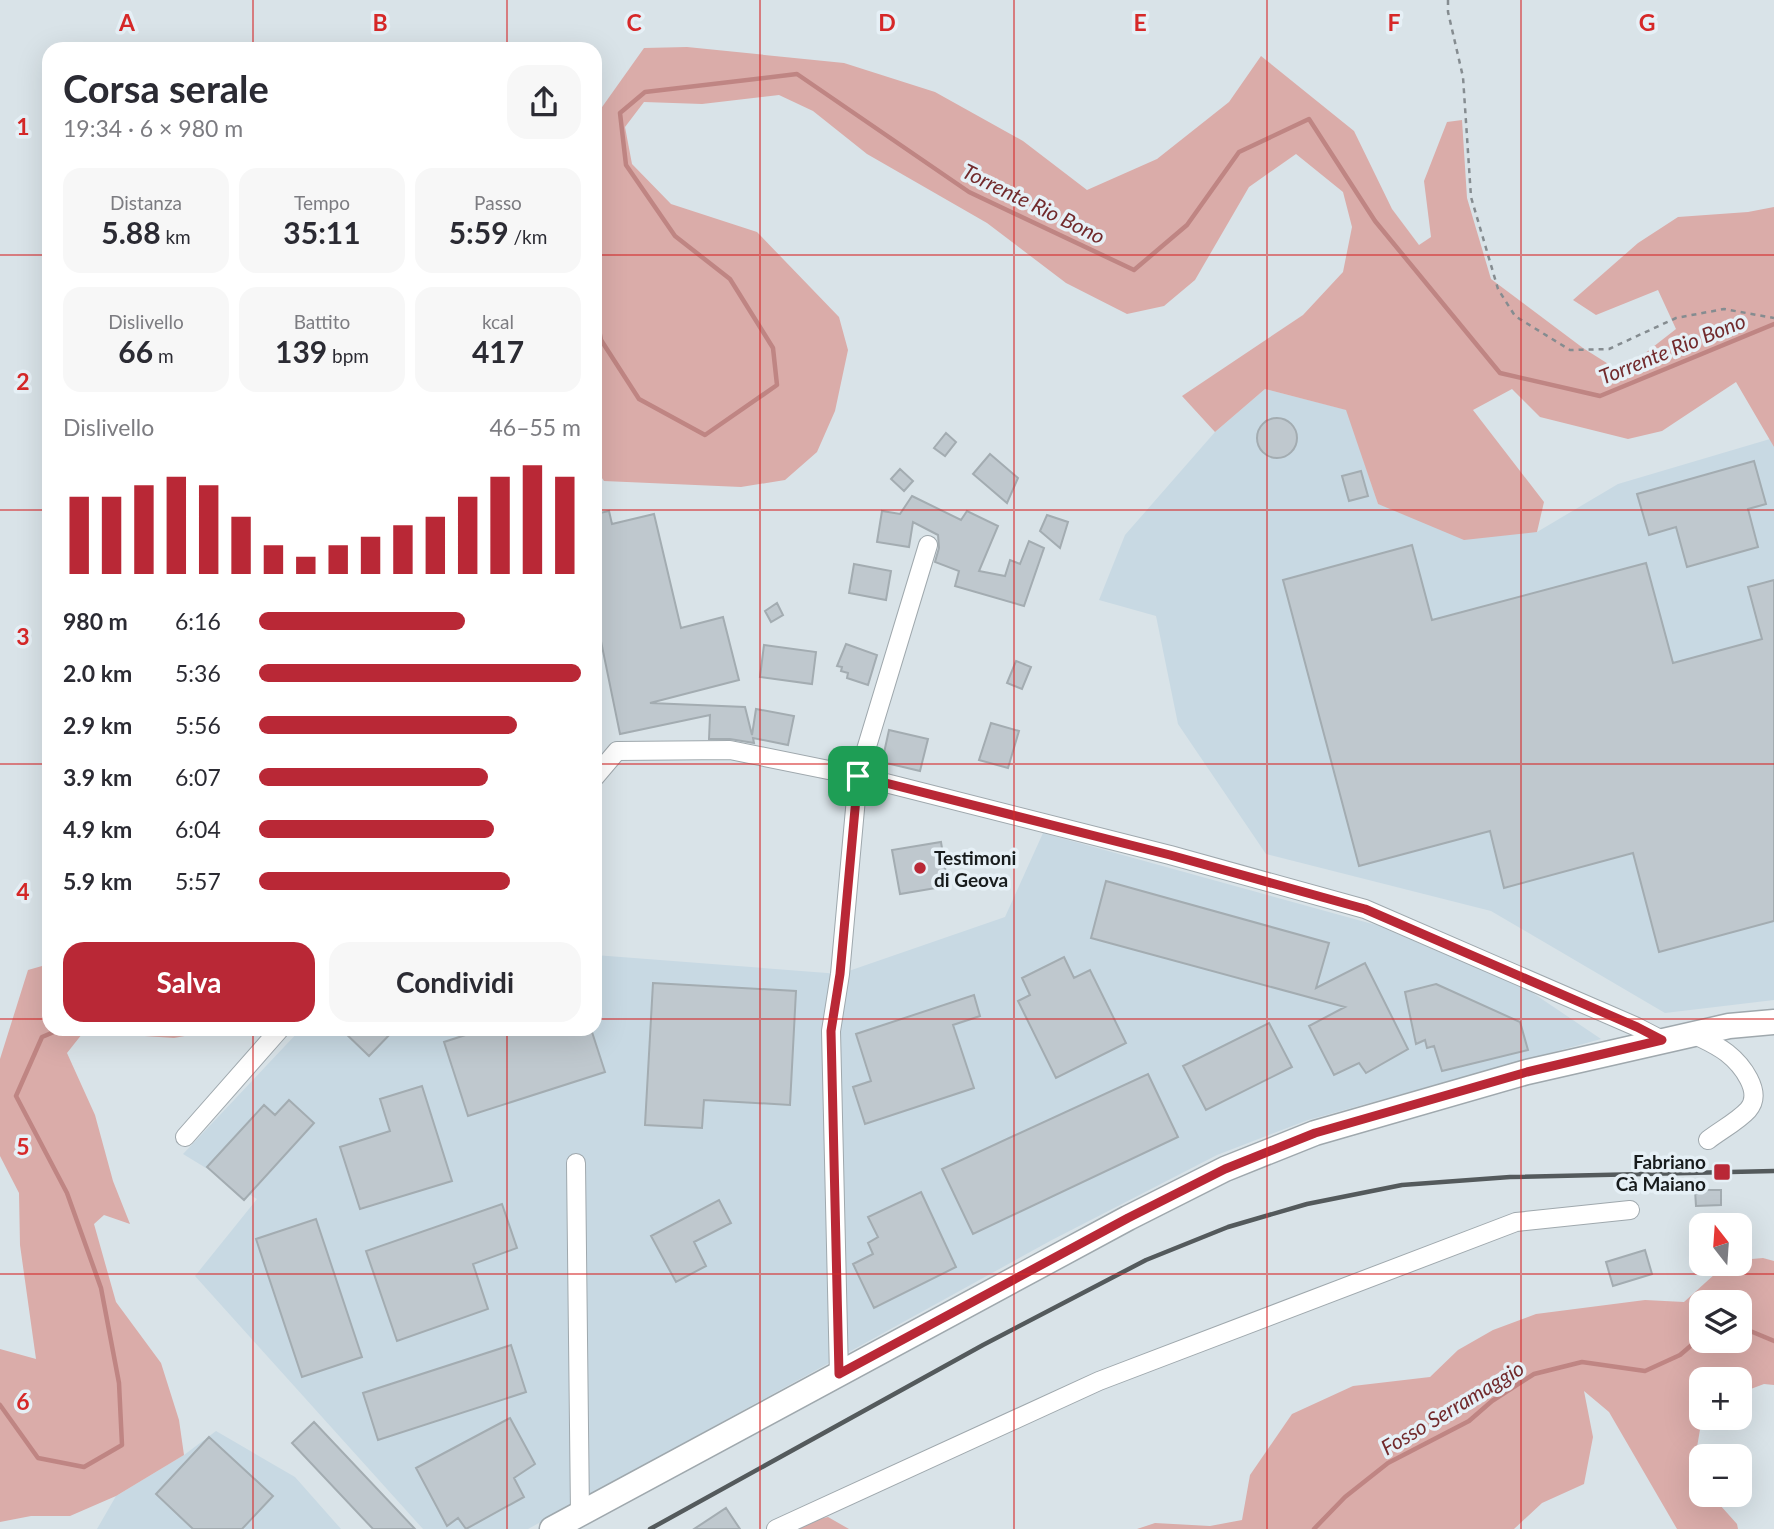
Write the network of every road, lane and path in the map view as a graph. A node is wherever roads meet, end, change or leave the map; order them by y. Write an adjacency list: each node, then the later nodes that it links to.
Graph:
1 (1448, 0): 2 (path)
2 (1774, 318)
3 (928, 545): 5 (street)
4 (602, 769): 5 (street)
5 (858, 776): 9 (street); 14 (street)
6 (1774, 1022): 7 (main road)
7 (1693, 1034): 9 (main road); 11 (street)
8 (274, 1036): 10 (street)
9 (1662, 1040): 14 (main road)
10 (185, 1137)
11 (1708, 1140)
12 (576, 1163): 15 (street)
13 (1630, 1210): 17 (street)
14 (839, 1374): 15 (main road)
15 (580, 1514): 16 (main road)
16 (552, 1529)
17 (776, 1529)

